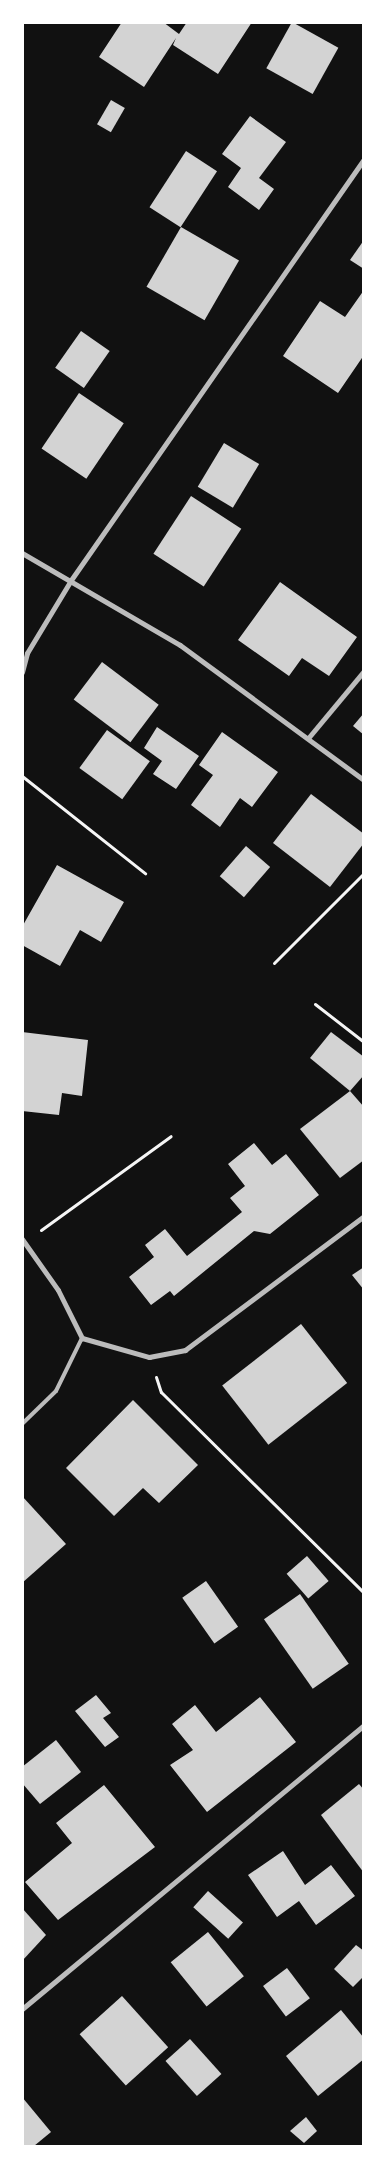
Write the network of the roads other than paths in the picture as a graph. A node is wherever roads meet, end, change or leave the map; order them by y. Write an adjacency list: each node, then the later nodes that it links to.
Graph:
1 (364, 159): 3 (street)
2 (22, 553): 3 (street)
3 (71, 580): 5 (street); 6 (street)
4 (364, 670): 6 (street)
5 (22, 672)
6 (309, 737): 7 (street)
7 (364, 780)
8 (364, 1216): 10 (street)
9 (23, 1240): 10 (street)
10 (82, 1338): 11 (lane)
11 (22, 1424)
12 (364, 1725): 13 (street)
13 (22, 2009)

